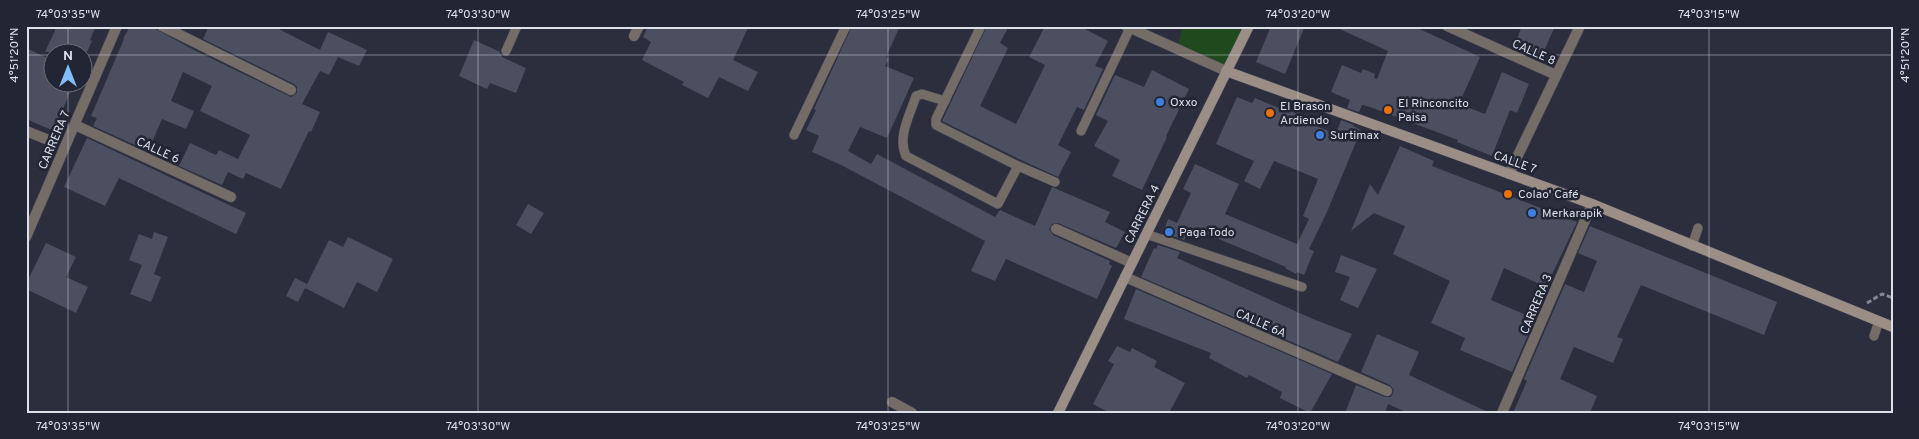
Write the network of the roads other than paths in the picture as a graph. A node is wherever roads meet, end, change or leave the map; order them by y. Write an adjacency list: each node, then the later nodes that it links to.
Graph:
1 (117, 26): 15 (street, CARRERA 7)
2 (162, 26): 13 (street)
3 (518, 26): 10 (lane)
4 (846, 26): 18 (lane)
5 (981, 26): 14 (lane)
6 (1249, 26): 11 (street, CARRERA 4)
7 (1447, 26): 12 (street, CALLE 8)
8 (1580, 26): 12 (street)
9 (1128, 27): 11 (street, CALLE 7); 17 (lane)
10 (506, 51)
11 (1226, 71): 21 (street, CALLE 7); 27 (street, CARRERA 4)
12 (1556, 75): 21 (street)
13 (291, 90)
14 (945, 101): 20 (lane); 20 (lane)
15 (74, 125): 23 (street, CALLE 6); 28 (street, CARRERA 7)
16 (26, 131): 19 (street)
17 (1082, 131)
18 (794, 135)
19 (51, 142)
20 (1018, 166): 22 (lane)
21 (1508, 174): 24 (street, CALLE 7)
22 (1055, 182)
23 (231, 197)
24 (1592, 204): 29 (street, CALLE 7); 40 (street, CARRERA 3)
25 (1698, 228): 29 (lane)
26 (1056, 230): 30 (street)
27 (1146, 234): 30 (street, CARRERA 4); 32 (lane)
28 (26, 237)
29 (1692, 246): 33 (street, CALLE 7)
30 (1132, 263): 31 (street, CARRERA 4)
31 (1125, 277): 36 (street, CALLE 6A); 38 (street, CARRERA 4)
32 (1302, 287)
33 (1879, 321): 34 (street, CALLE 7); 35 (lane)
34 (1893, 327)
35 (1874, 336)
36 (1388, 391)
37 (892, 402): 39 (street)
38 (1059, 412)
39 (912, 413)
40 (1502, 413)

